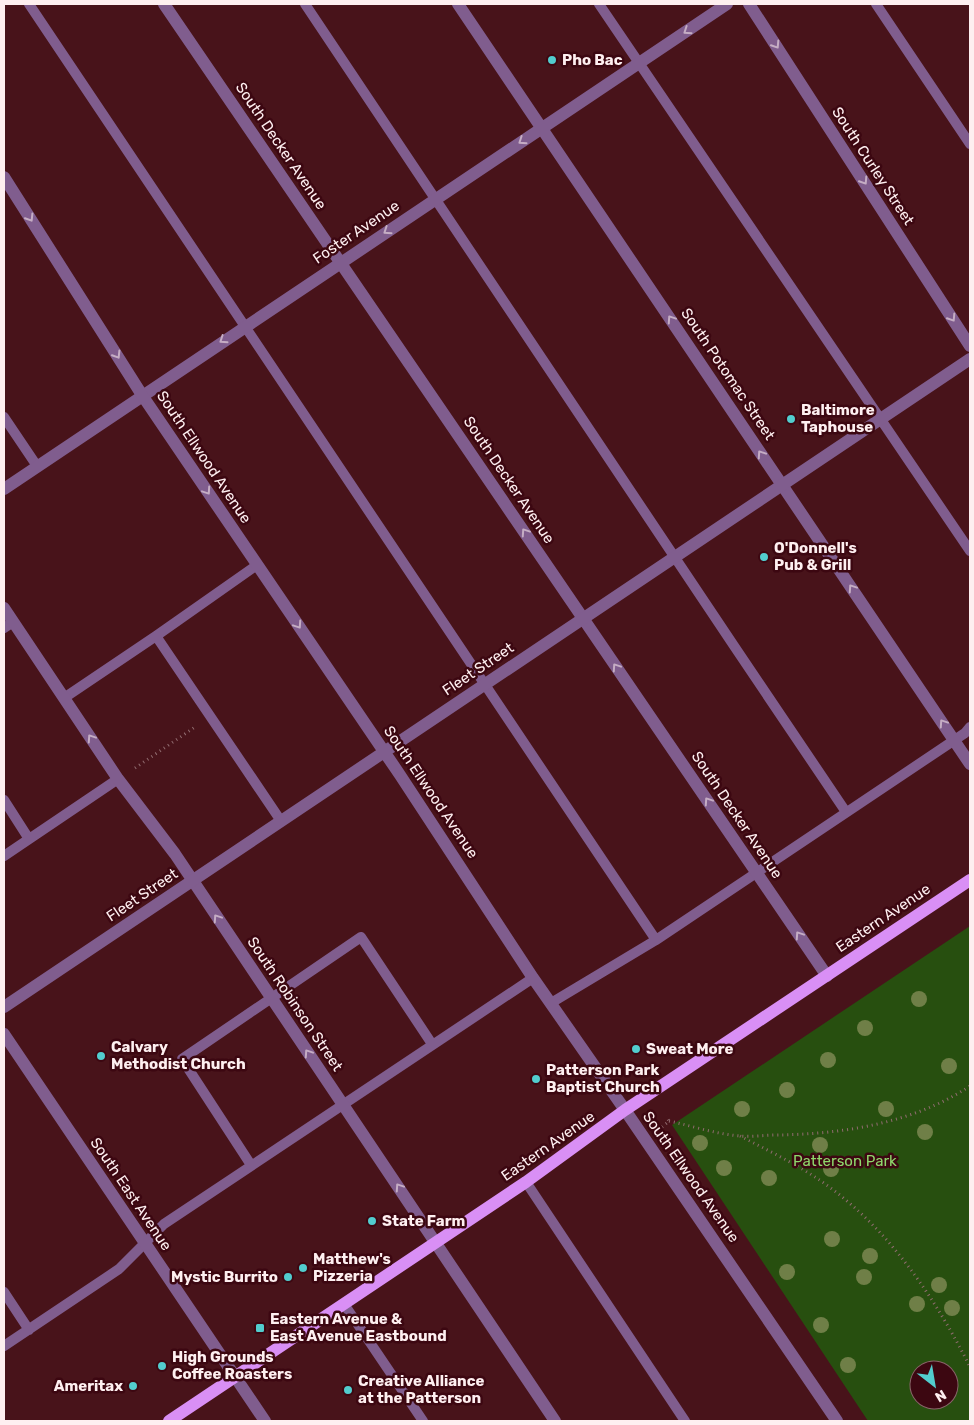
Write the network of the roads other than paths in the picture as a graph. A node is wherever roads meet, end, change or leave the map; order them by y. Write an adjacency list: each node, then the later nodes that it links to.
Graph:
1 (29, 4): 15 (lane)
2 (164, 4): 14 (street, South Decker Avenue)
3 (305, 4): 13 (lane)
4 (458, 4): 10 (street, South Potomac Street)
5 (600, 4): 9 (lane)
6 (727, 4): 9 (street, Foster Avenue, one-way to 9)
7 (749, 4): 16 (street, South Curley Street, one-way to 16)
8 (876, 4): 11 (lane)
9 (639, 63): 10 (street, Foster Avenue); 20 (lane)
10 (542, 128): 13 (street, Foster Avenue, one-way to 13); 22 (street, South Potomac Street, one-way to 10)
11 (970, 144)
12 (4, 177): 18 (street, South Ellwood Avenue, one-way to 18)
13 (436, 198): 14 (street, Foster Avenue, one-way to 14); 25 (lane)
14 (340, 262): 15 (street, Foster Avenue); 28 (street, South Decker Avenue, one-way to 14)
15 (244, 326): 18 (street, Foster Avenue, one-way to 18); 31 (lane)
16 (970, 346)
17 (970, 359): 20 (street, Fleet Street)
18 (142, 395): 21 (street, Foster Avenue); 26 (street, South Ellwood Avenue, one-way to 26)
19 (4, 417): 21 (lane)
20 (882, 418): 22 (street, Fleet Street); 24 (lane)
21 (37, 466): 23 (street, Foster Avenue)
22 (782, 485): 25 (street, Fleet Street); 34 (street, South Potomac Street, one-way to 22)
23 (4, 489)
24 (970, 551)
25 (673, 558): 28 (street, Fleet Street); 39 (lane)
26 (257, 565): 30 (lane); 35 (street, South Ellwood Avenue, one-way to 35)
27 (4, 608): 29 (street, South Robinson Street)
28 (583, 618): 31 (street, Fleet Street); 43 (street, South Decker Avenue, one-way to 28)
29 (8, 625): 32 (street, South Robinson Street)
30 (156, 636): 32 (lane); 40 (lane)
31 (485, 684): 35 (street, Fleet Street); 46 (lane)
32 (64, 698): 37 (street, South Robinson Street, one-way to 32)
33 (970, 727): 34 (lane)
34 (954, 740): 36 (street, South Potomac Street); 39 (lane)
35 (384, 752): 40 (street, Fleet Street); 48 (street, South Ellwood Avenue)
36 (970, 764)
37 (118, 779): 41 (lane); 44 (street, South Robinson Street)
38 (4, 800): 41 (lane)
39 (846, 812): 43 (lane)
40 (280, 821): 44 (street, Fleet Street)
41 (29, 839): 42 (lane)
42 (4, 856)
43 (756, 872): 46 (lane); 47 (street, South Decker Avenue, one-way to 43)
44 (193, 880): 49 (street, South Robinson Street, one-way to 44); 51 (street, Fleet Street)
45 (970, 880): 47 (main road, Eastern Avenue)
46 (656, 940): 50 (lane)
47 (827, 976): 55 (main road, Eastern Avenue)
48 (533, 978): 50 (street, South Ellwood Avenue); 53 (lane)
49 (272, 998): 53 (lane); 54 (street, South Robinson Street, one-way to 49); 56 (lane)
50 (551, 1003): 55 (street, South Ellwood Avenue)
51 (4, 1007)
52 (4, 1034): 58 (street, South East Avenue)
53 (432, 1044): 54 (lane)
54 (342, 1104): 56 (lane); 59 (street, South Robinson Street, one-way to 54)
55 (625, 1110): 57 (main road, Eastern Avenue); 70 (street, South Ellwood Avenue)
56 (251, 1165): 58 (lane)
57 (526, 1182): 59 (main road, Eastern Avenue); 69 (lane)
58 (145, 1243): 62 (lane); 64 (street, South East Avenue)
59 (435, 1243): 61 (main road, Eastern Avenue); 68 (street, South Robinson Street)
60 (4, 1292): 62 (lane)
61 (344, 1304): 64 (main road, Eastern Avenue); 67 (lane)
62 (28, 1330): 63 (lane)
63 (4, 1346)
64 (235, 1377): 65 (main road, Eastern Avenue); 66 (street, South East Avenue)
65 (169, 1421)
66 (265, 1421)
67 (423, 1421)
68 (555, 1421)
69 (685, 1421)
70 (837, 1421)

